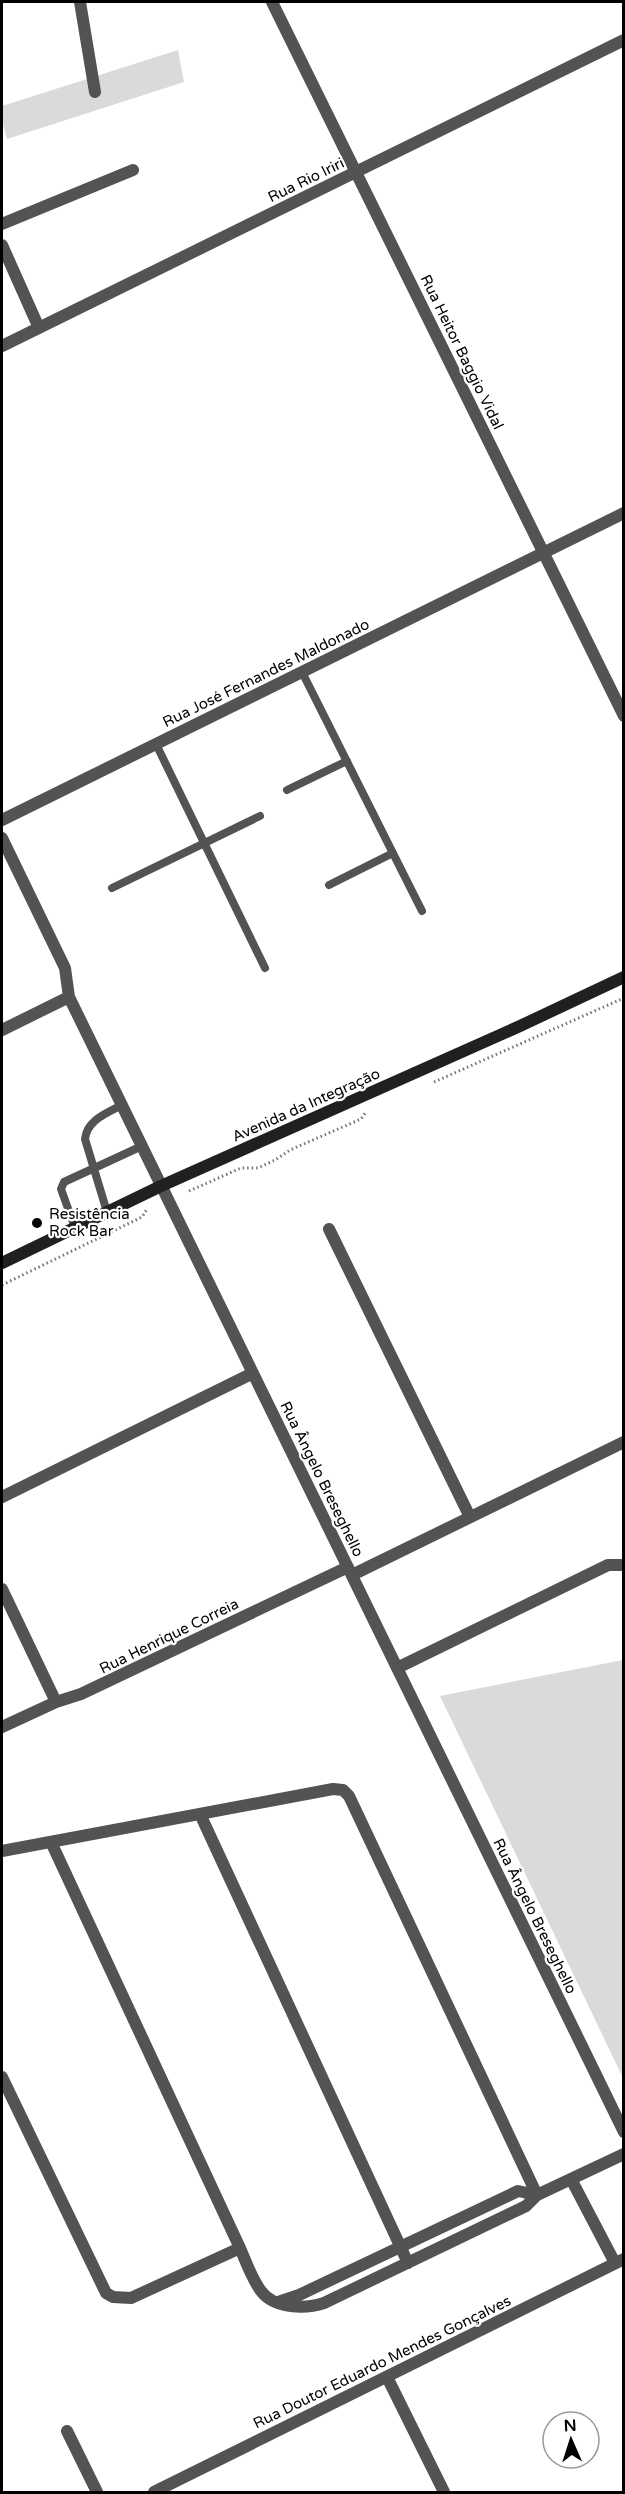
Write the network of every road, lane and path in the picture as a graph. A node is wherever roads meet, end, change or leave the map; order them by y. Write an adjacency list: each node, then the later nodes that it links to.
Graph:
1 (80, 2): 4 (street)
2 (272, 2): 6 (street, Rua Heitor Baggio Vidal)
3 (624, 40): 6 (street, Rua Rio Iriri)
4 (95, 92)
5 (132, 170): 7 (street)
6 (356, 172): 9 (street, Rua Rio Iriri); 12 (street, Rua Heitor Baggio Vidal)
7 (2, 224)
8 (2, 245): 9 (street)
9 (39, 328): 10 (street, Rua Rio Iriri)
10 (2, 346)
11 (624, 513): 12 (street, Rua José Fernandes Maldonado)
12 (543, 553): 13 (street, Rua José Fernandes Maldonado); 14 (street, Rua Heitor Baggio Vidal)
13 (302, 672): 15 (street, Rua José Fernandes Maldonado); 16 (lane)
14 (624, 716)
15 (156, 744): 19 (street, Rua José Fernandes Maldonado); 21 (lane)
16 (347, 761): 17 (lane); 22 (lane)
17 (287, 790)
18 (260, 816): 21 (lane)
19 (2, 820)
20 (2, 838): 28 (street, Rua Ângelo Breseghello)
21 (204, 842): 24 (lane); 26 (lane)
22 (393, 854): 23 (lane); 25 (lane)
23 (329, 885)
24 (112, 888)
25 (422, 911)
26 (265, 968)
27 (624, 977): 36 (main road, Avenida da Integração)
28 (69, 997): 30 (street); 32 (street, Rua Ângelo Breseghello)
29 (624, 998): 31 (path)
30 (2, 1030)
31 (430, 1084)
32 (122, 1105): 34 (street, Rua Ângelo Breseghello); 35 (lane)
33 (370, 1106): 37 (path)
34 (142, 1146): 35 (lane); 36 (street, Rua Ângelo Breseghello)
35 (95, 1167): 39 (lane); 40 (lane)
36 (161, 1186): 39 (main road, Avenida da Integração); 44 (street, Rua Ângelo Breseghello)
37 (182, 1191)
38 (148, 1207): 43 (path)
39 (107, 1212): 40 (main road, Avenida da Integração)
40 (75, 1228): 42 (main road, Avenida da Integração)
41 (329, 1229): 47 (street)
42 (2, 1263)
43 (2, 1285)
44 (253, 1373): 46 (street); 49 (street, Rua Ângelo Breseghello)
45 (624, 1442): 47 (street, Rua Henrique Correia)
46 (2, 1497)
47 (470, 1517): 49 (street, Rua Henrique Correia)
48 (624, 1564): 51 (street)
49 (350, 1571): 51 (street, Rua Ângelo Breseghello); 52 (street, Rua Henrique Correia)
50 (2, 1589): 52 (street)
51 (397, 1668): 58 (street, Rua Ângelo Breseghello)
52 (56, 1702): 53 (street, Rua Henrique Correia)
53 (2, 1727)
54 (200, 1814): 55 (street); 61 (street); 62 (street)
55 (51, 1842): 56 (street); 63 (street)
56 (2, 1851)
57 (2, 2077): 63 (street)
58 (624, 2132)
59 (624, 2154): 60 (street)
60 (571, 2179): 61 (street); 64 (street)
61 (537, 2195): 62 (street); 65 (street)
62 (400, 2247): 65 (street); 66 (street)
63 (240, 2248): 66 (street)
64 (620, 2261): 67 (street, Rua Doutor Eduardo Mendes Gonçalves)
65 (408, 2263): 66 (street)
66 (277, 2302)
67 (387, 2376): 70 (street, Rua Doutor Eduardo Mendes Gonçalves); 71 (street)
68 (67, 2431): 69 (street)
69 (97, 2493)
70 (154, 2493)
71 (444, 2493)

